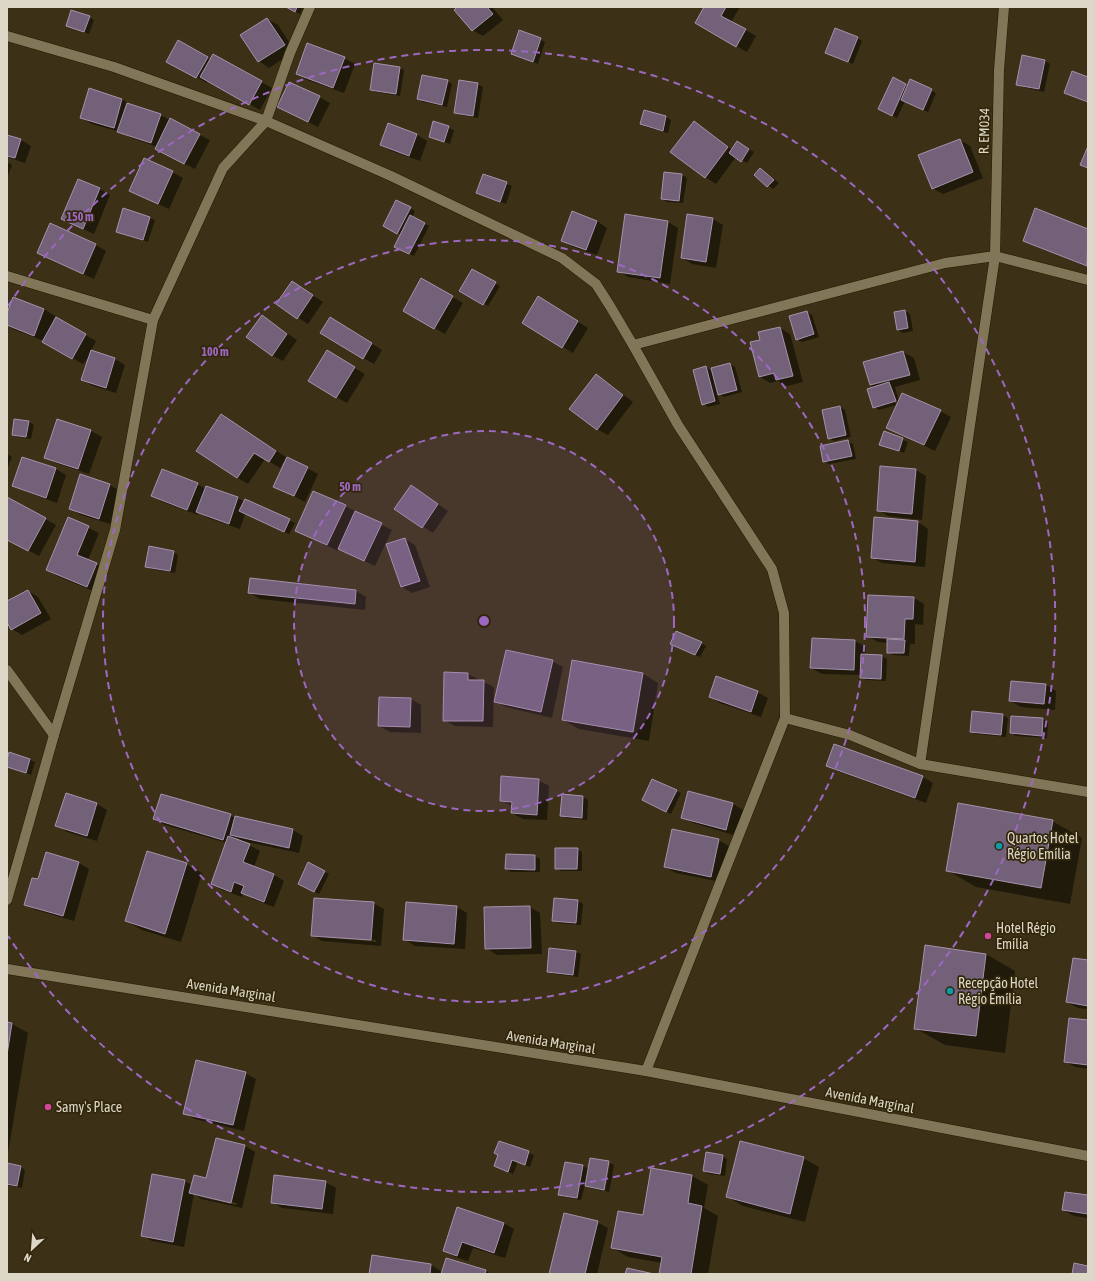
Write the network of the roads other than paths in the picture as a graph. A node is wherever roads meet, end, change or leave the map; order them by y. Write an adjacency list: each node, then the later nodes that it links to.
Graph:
1 (310, 7): 4 (street)
2 (1004, 7): 5 (street, R. EM034)
3 (7, 36): 4 (street)
4 (266, 121): 8 (street); 9 (street)
5 (996, 256): 7 (street); 9 (street); 13 (street, R. EM034)
6 (7, 276): 8 (street)
7 (1088, 280)
8 (153, 320): 12 (street)
9 (633, 345): 11 (street)
10 (7, 670): 12 (street)
11 (785, 718): 13 (street); 17 (street)
12 (54, 734): 15 (street)
13 (920, 764): 14 (street)
14 (1088, 792)
15 (7, 900)
16 (7, 969): 17 (street, Avenida Marginal)
17 (646, 1071): 18 (street, Avenida Marginal)
18 (1088, 1156)

